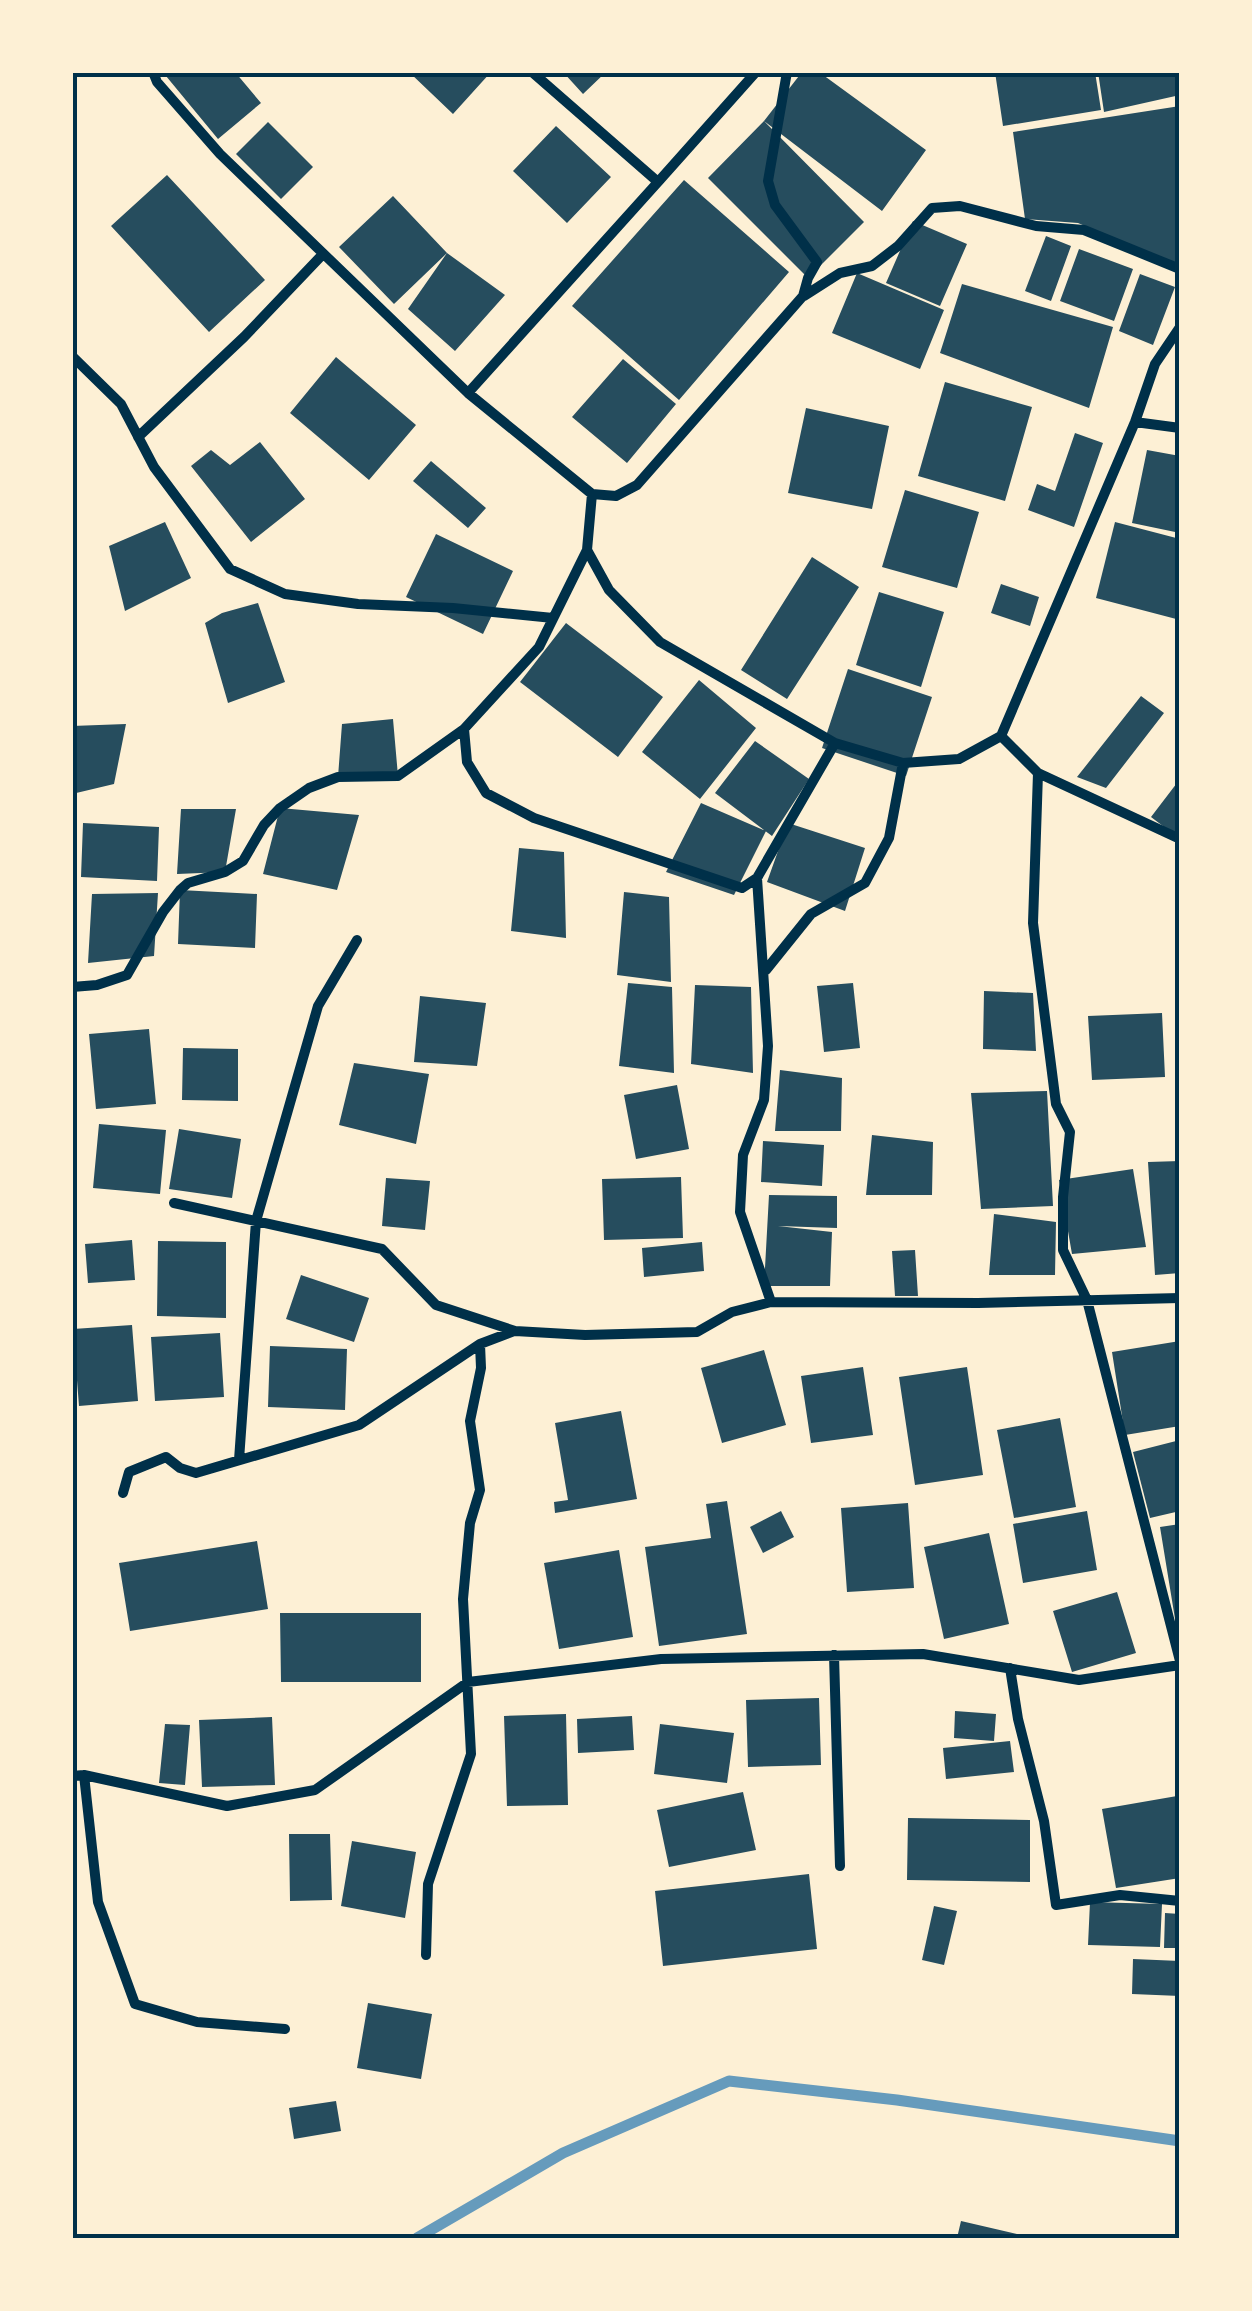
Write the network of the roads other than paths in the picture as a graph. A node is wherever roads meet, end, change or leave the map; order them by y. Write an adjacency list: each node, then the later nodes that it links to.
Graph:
1 (153, 72): 6 (street)
2 (532, 72): 5 (street)
3 (756, 72): 5 (street)
4 (787, 72): 8 (street)
5 (658, 182): 11 (street)
6 (324, 254): 11 (street); 14 (street)
7 (1180, 269): 8 (street)
8 (803, 296): 15 (street)
9 (1180, 328): 12 (street)
10 (72, 356): 14 (street)
11 (468, 393): 15 (street)
12 (1135, 422): 13 (street); 19 (street)
13 (1180, 428)
14 (138, 437): 17 (street)
15 (592, 494): 16 (street)
16 (587, 550): 17 (street); 20 (street)
17 (553, 618): 18 (street)
18 (464, 729): 24 (street); 27 (street)
19 (1001, 736): 21 (street); 22 (street)
20 (835, 742): 21 (street); 24 (street)
21 (903, 763): 26 (street)
22 (1038, 773): 23 (street); 31 (street)
23 (1180, 838)
24 (757, 878): 26 (street)
25 (357, 940): 29 (street)
26 (766, 970): 32 (street)
27 (72, 987)
28 (174, 1203): 29 (street)
29 (256, 1221): 33 (street); 35 (street)
30 (1180, 1298): 31 (street)
31 (1086, 1300): 32 (street); 38 (street)
32 (771, 1302): 33 (street)
33 (515, 1331): 34 (street)
34 (480, 1344): 35 (street); 40 (street)
35 (239, 1460): 36 (street)
36 (123, 1493)
37 (834, 1655): 39 (street); 40 (street); 42 (street)
38 (1180, 1663): 39 (street)
39 (1010, 1668): 43 (street)
40 (468, 1682): 41 (street); 44 (street)
41 (78, 1775): 45 (street)
42 (840, 1866)
43 (1180, 1902)
44 (426, 1955)
45 (285, 2028)

